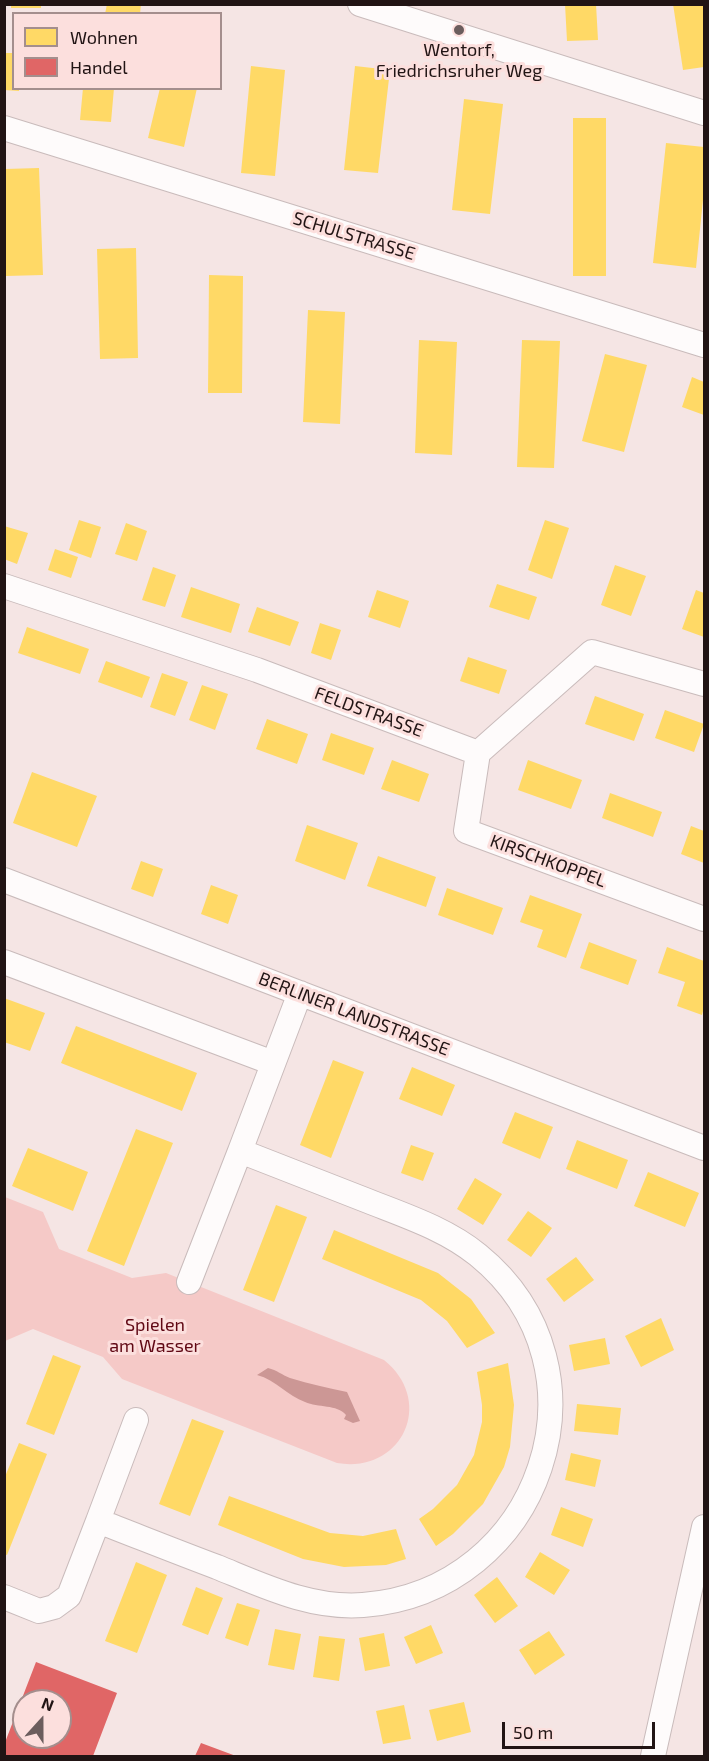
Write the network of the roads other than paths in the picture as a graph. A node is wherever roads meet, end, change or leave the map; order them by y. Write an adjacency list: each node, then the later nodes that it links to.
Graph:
1 (360, 4): 2 (street)
2 (705, 113)
3 (4, 128): 4 (street, SCHULSTRASSE)
4 (705, 345)
5 (4, 586): 7 (street, FELDSTRASSE)
6 (705, 684): 7 (street)
7 (478, 753): 9 (street, KIRSCHKOPPEL)
8 (4, 880): 11 (street, BERLINER LANDSTRASSE)
9 (705, 919)
10 (4, 962): 12 (street)
11 (300, 993): 12 (street); 13 (street, BERLINER LANDSTRASSE)
12 (273, 1064): 14 (street)
13 (705, 1148)
14 (240, 1151): 15 (street); 17 (street)
15 (189, 1282)
16 (136, 1420): 17 (street)
17 (98, 1521): 19 (street)
18 (705, 1527): 20 (street)
19 (4, 1597)
20 (653, 1756)

